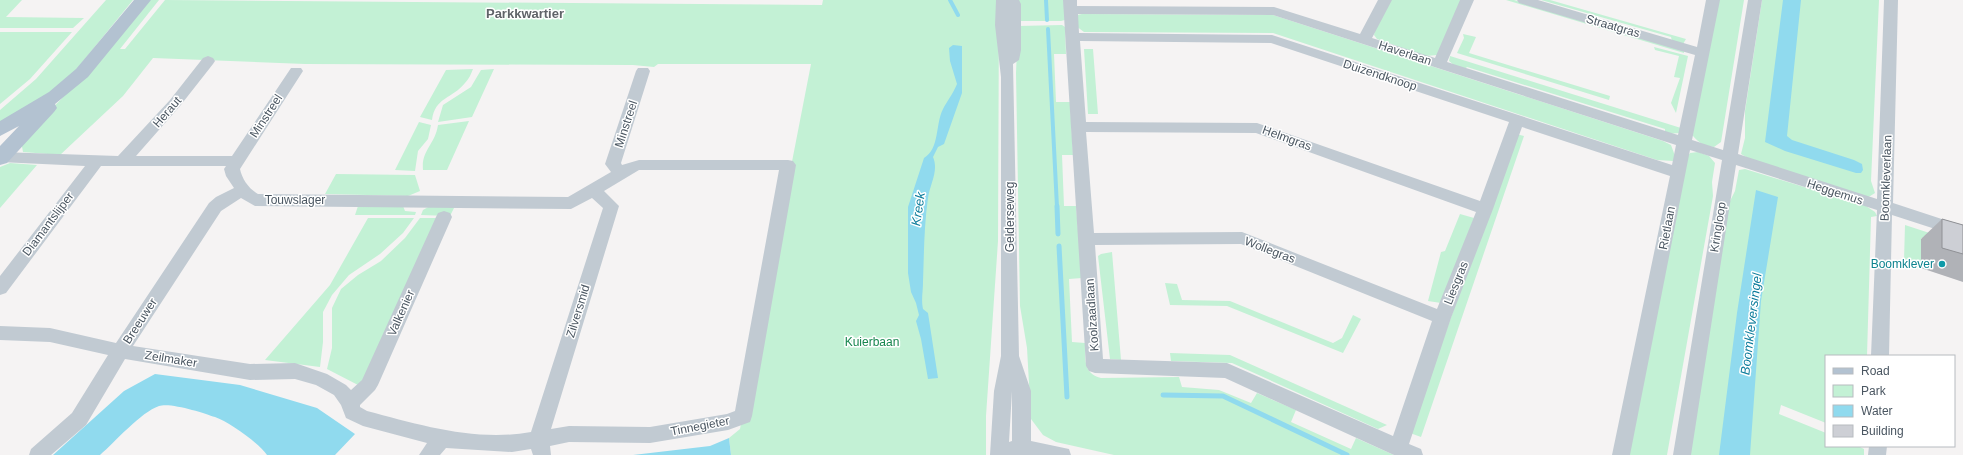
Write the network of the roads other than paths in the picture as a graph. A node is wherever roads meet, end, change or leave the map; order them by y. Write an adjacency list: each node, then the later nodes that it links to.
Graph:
1 (143, 0): 19 (main road)
2 (1003, 0): 18 (street, Gelderseweg)
3 (1012, 0): 18 (street, Gelderseweg)
4 (1384, 0): 12 (street)
5 (1467, 0): 15 (street)
6 (1524, 0): 13 (street, Straatgras)
7 (1713, 0): 13 (street, Rietlaan)
8 (1755, 0): 24 (street, Kringloop)
9 (1891, 0): 33 (street, Boomkleverlaan)
10 (1070, 5): 11 (street, Koolzaadlaan); 12 (street, Haverlaan)
11 (1072, 37): 20 (street, Duizendknoop); 21 (street, Koolzaadlaan)
12 (1364, 40): 15 (street, Haverlaan)
13 (1703, 53): 23 (street, Rietlaan)
14 (208, 61): 26 (street, Heraut)
15 (1439, 64): 23 (street, Haverlaan)
16 (296, 70): 28 (street, Minstreel)
17 (643, 71): 30 (street, Minstreel)
18 (1008, 77): 48 (street, Gelderseweg)
19 (55, 96): 22 (main road); 25 (main road)
20 (1517, 120): 29 (street, Duizendknoop); 34 (street, Liesgras)
21 (1078, 127): 34 (street, Helmgras); 37 (street, Koolzaadlaan)
22 (0, 130)
23 (1684, 143): 24 (street, Haverlaan); 29 (street, Rietlaan)
24 (1730, 157): 33 (street, Heggemus); 54 (street, Kringloop)
25 (0, 158): 27 (street)
26 (123, 160): 27 (street); 28 (street)
27 (97, 161): 38 (street, Diamantslijper)
28 (236, 161): 31 (street, Touwslager)
29 (1678, 173): 53 (street, Rietlaan)
30 (620, 174): 32 (street, Tinnegieter); 46 (street, Tinnegieter)
31 (243, 190): 32 (street, Touwslager); 41 (street, Breeuwer)
32 (593, 190): 46 (street, Zilversmid)
33 (1885, 208): 36 (street, Heggemus); 42 (street, Boomkleverlaan)
34 (1485, 209): 39 (street, Liesgras)
35 (444, 217): 44 (street, Valkenier)
36 (1963, 232)
37 (1086, 238): 39 (street, Wollegras); 47 (street, Koolzaadlaan)
38 (0, 288)
39 (1442, 318): 47 (street, Liesgras)
40 (0, 333): 41 (street, Zeilmaker)
41 (120, 351): 43 (street, Zeilmaker); 49 (street, Breeuwer)
42 (1880, 355)
43 (295, 371): 44 (street, Tinnegieter)
44 (350, 402): 45 (street, Tinnegieter)
45 (442, 439): 46 (street, Tinnegieter); 50 (street)
46 (540, 447)
47 (1398, 448): 52 (street, Koolzaadlaan)
48 (1009, 453): 51 (street)
49 (38, 455)
50 (428, 455)
51 (1062, 455)
52 (1414, 455)
53 (1621, 455)
54 (1682, 455)

